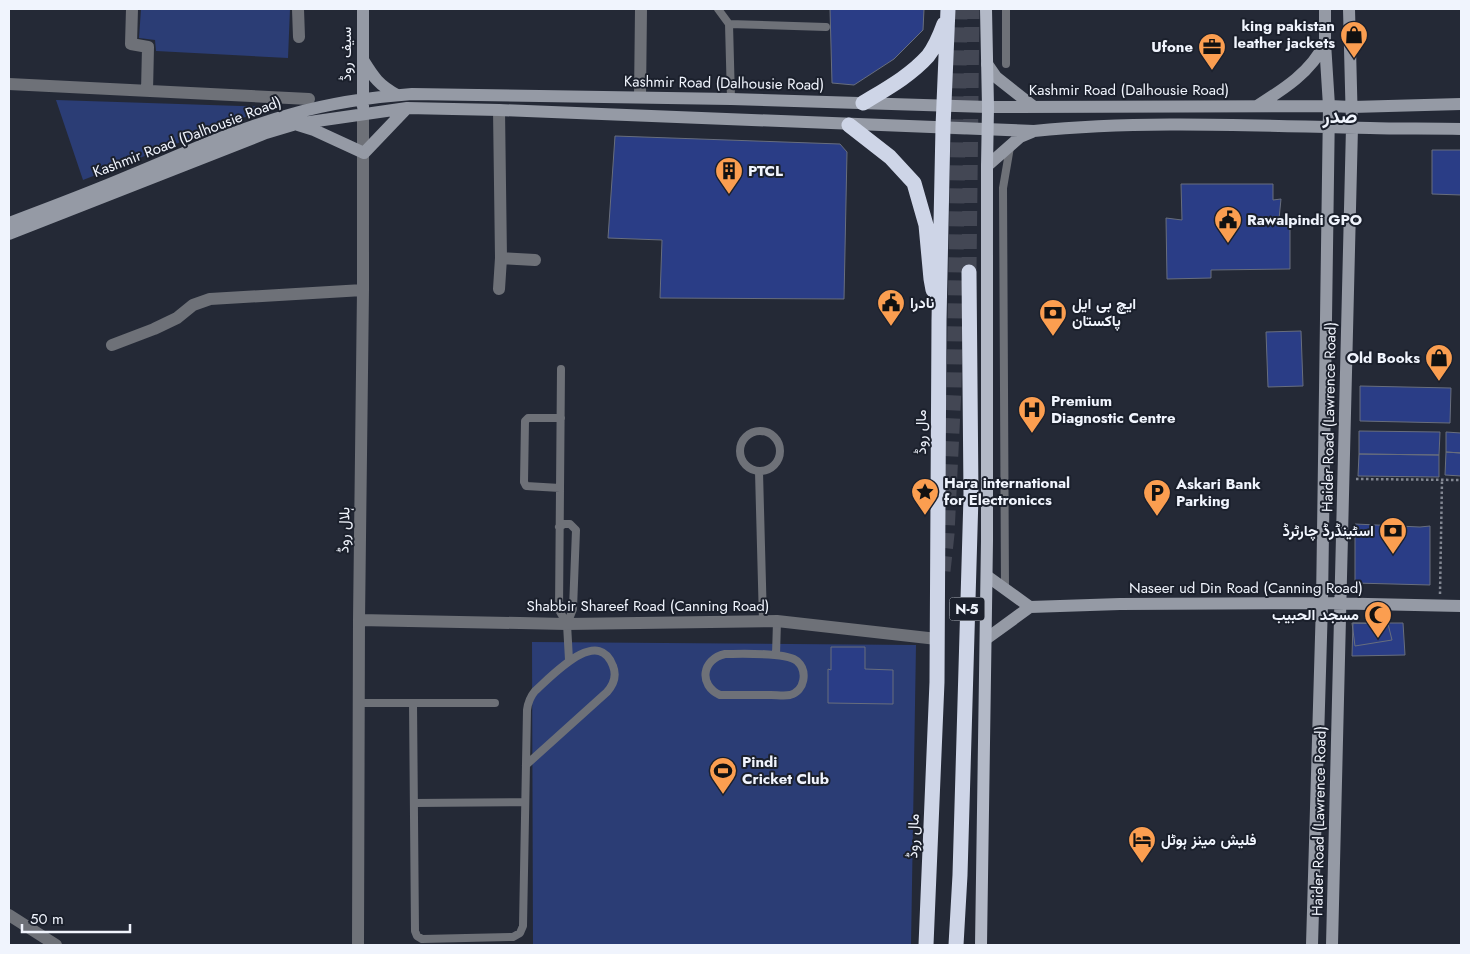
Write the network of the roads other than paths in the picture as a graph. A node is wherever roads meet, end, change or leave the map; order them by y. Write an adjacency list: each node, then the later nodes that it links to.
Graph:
1 (132, 9): 19 (street)
2 (298, 9): 13 (street)
3 (363, 9): 15 (street, سیف روڈ)
4 (641, 9): 21 (street)
5 (718, 9): 11 (lane)
6 (986, 9): 16 (main road)
7 (1006, 9): 17 (lane)
8 (1325, 9): 14 (street)
9 (1349, 9): 31 (street, Haider Road (Lawrence Road))
10 (948, 13): 25 (highway); 27 (highway, مال روڈ / N-5)
11 (730, 24): 12 (lane); 23 (lane)
12 (826, 27)
13 (299, 37)
14 (1325, 43): 28 (street); 29 (street)
15 (363, 60): 20 (street); 24 (street, سیف روڈ)
16 (987, 64): 30 (street); 33 (main road)
17 (1006, 64)
18 (9, 84): 19 (street)
19 (147, 91): 22 (street)
20 (397, 95): 21 (street, Kashmir Road (Dalhousie Road)); 24 (street, Kashmir Road (Dalhousie Road))
21 (640, 97): 23 (street, Kashmir Road (Dalhousie Road))
22 (309, 99)
23 (730, 99): 25 (street, Kashmir Road (Dalhousie Road))
24 (362, 100): 35 (street, سیف روڈ); 47 (street, Kashmir Road (Dalhousie Road))
25 (863, 103): 27 (street, Kashmir Road (Dalhousie Road))
26 (1461, 104): 31 (street, Kashmir Road (Dalhousie Road))
27 (944, 106): 33 (street, Kashmir Road (Dalhousie Road)); 38 (highway, مال روڈ / N-5)
28 (1257, 106): 29 (street, Kashmir Road (Dalhousie Road)); 30 (street, Kashmir Road (Dalhousie Road))
29 (1329, 106): 31 (street, Kashmir Road (Dalhousie Road)); 39 (street)
30 (1034, 107): 33 (street, Kashmir Road (Dalhousie Road))
31 (1352, 107): 40 (street, Haider Road (Lawrence Road))
32 (407, 108): 34 (street, Kashmir Road (Dalhousie Road)); 35 (street, Kashmir Road (Dalhousie Road)); 45 (street)
33 (988, 108): 42 (main road)
34 (499, 110): 37 (street, Kashmir Road (Dalhousie Road)); 49 (street)
35 (363, 115): 36 (street, Kashmir Road (Dalhousie Road)); 45 (street, ہلال روڈ)
36 (296, 124): 45 (street); 48 (street, Kashmir Road (Dalhousie Road))
37 (849, 125): 38 (street, Kashmir Road (Dalhousie Road)); 54 (highway)
38 (943, 127): 42 (street, Kashmir Road (Dalhousie Road)); 54 (highway, مال روڈ / N-5)
39 (1328, 127): 40 (street, Kashmir Road (Dalhousie Road)); 43 (street, Kashmir Road (Dalhousie Road)); 63 (street)
40 (1352, 127): 41 (street, Kashmir Road (Dalhousie Road)); 64 (street, Haider Road (Lawrence Road))
41 (1461, 128)
42 (988, 130): 43 (street, Kashmir Road (Dalhousie Road)); 46 (main road)
43 (1034, 131): 44 (street)
44 (1011, 144): 46 (street); 62 (lane)
45 (364, 153): 53 (street, ہلال روڈ)
46 (987, 166): 61 (main road)
47 (9, 223)
48 (9, 234)
49 (501, 258): 50 (street); 52 (street)
50 (534, 260)
51 (969, 272): 85 (highway, N-5)
52 (499, 289)
53 (363, 290): 55 (street); 67 (street, ہلال روڈ)
54 (940, 321): 71 (highway, مال روڈ / N-5)
55 (112, 345)
56 (561, 369): 57 (lane)
57 (561, 418): 59 (lane); 59 (lane)
58 (759, 472): 58 (lane); 68 (lane)
59 (560, 488): 60 (lane)
60 (559, 527): 70 (lane); 70 (lane)
61 (987, 576): 62 (street); 72 (main road)
62 (1005, 589): 66 (street)
63 (1322, 603): 64 (street, Naseer ud Din Road (Canning Road)); 66 (street, Naseer ud Din Road (Canning Road)); 87 (street)
64 (1341, 603): 65 (street, Naseer ud Din Road (Canning Road)); 88 (street, Haider Road (Lawrence Road))
65 (1461, 606)
66 (1030, 607): 72 (street)
67 (359, 620): 70 (street, Shabbir Shareef Road (Canning Road)); 76 (street, ہلال روڈ)
68 (762, 621): 69 (street, Shabbir Shareef Road (Canning Road)); 70 (street, Shabbir Shareef Road (Canning Road))
69 (777, 621): 71 (street, Shabbir Shareef Road (Canning Road)); 73 (lane)
70 (567, 624): 74 (lane)
71 (937, 639): 84 (highway, مال روڈ / N-5)
72 (986, 639): 86 (main road)
73 (776, 655): 73 (lane)
74 (569, 660): 78 (lane); 78 (lane)
75 (495, 702): 77 (lane)
76 (359, 703): 77 (lane); 83 (street, ہلال روڈ)
77 (413, 703): 80 (lane)
78 (526, 765): 79 (lane)
79 (525, 802): 80 (lane); 80 (lane)
80 (414, 803)
81 (9, 915): 82 (street)
82 (56, 945)
83 (358, 945)
84 (926, 945)
85 (956, 945)
86 (981, 945)
87 (1312, 945)
88 (1332, 945)

